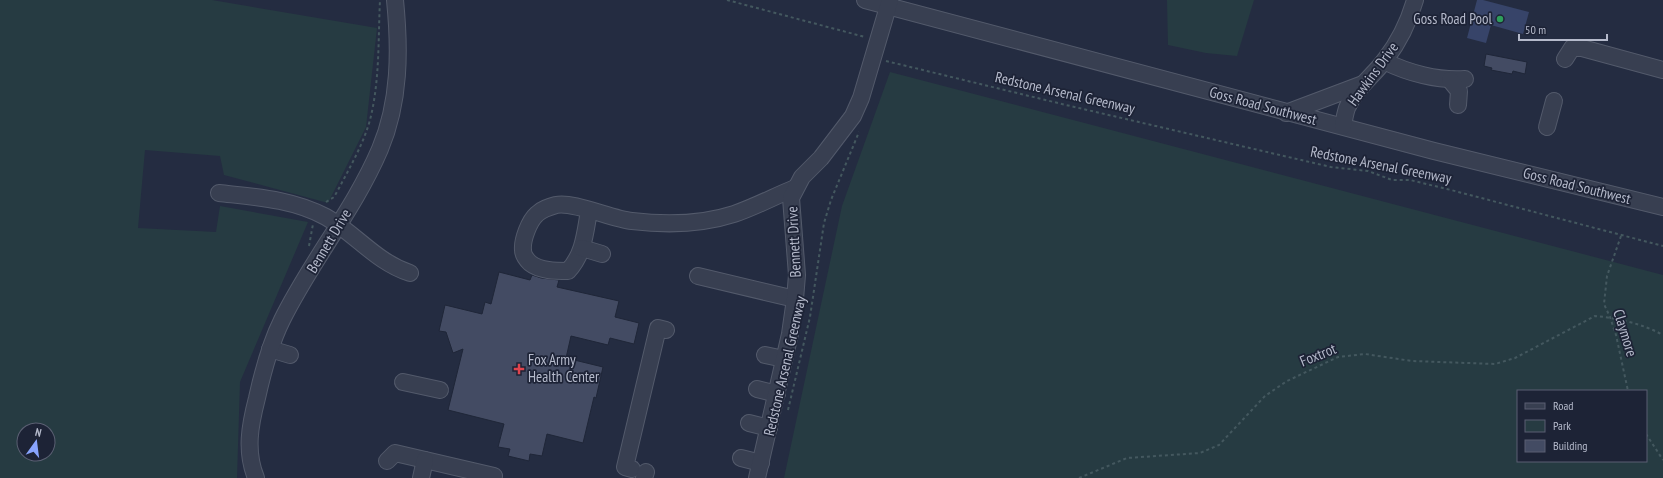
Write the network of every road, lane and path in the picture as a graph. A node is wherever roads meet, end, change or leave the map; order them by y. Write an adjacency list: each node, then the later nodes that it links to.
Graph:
1 (380, 0): 23 (path)
2 (395, 0): 24 (street, Bennett Drive)
3 (727, 0): 7 (path)
4 (865, 0): 6 (street, Goss Road Southwest)
5 (1415, 0): 9 (street, Hawkins Drive)
6 (890, 3): 7 (street, Bennett Drive); 15 (street, Goss Road Southwest)
7 (879, 42): 19 (street, Bennett Drive)
8 (1565, 59): 11 (street)
9 (1384, 61): 12 (street, Hawkins Drive); 14 (street)
10 (884, 66): 25 (path, Redstone Arsenal Greenway)
11 (1663, 70)
12 (1363, 84): 15 (street); 16 (street, Hawkins Drive)
13 (1554, 101): 18 (street)
14 (1458, 105)
15 (1286, 113): 16 (street, Goss Road Southwest)
16 (1343, 126): 21 (street, Goss Road Southwest)
17 (860, 127): 45 (path, Redstone Arsenal Greenway)
18 (1547, 127)
19 (795, 188): 22 (street); 32 (street, Bennett Drive)
20 (219, 193): 23 (street)
21 (1663, 207)
22 (589, 211): 27 (street); 27 (street)
23 (319, 214): 24 (street); 28 (path)
24 (338, 226): 30 (street); 36 (street, Bennett Drive)
25 (1621, 236): 26 (path, Redstone Arsenal Greenway); 33 (path, Claymore)
26 (1663, 246)
27 (582, 248): 29 (street)
28 (308, 249)
29 (602, 254)
30 (410, 273)
31 (698, 276): 32 (street)
32 (795, 299): 39 (street, Bennett Drive)
33 (1610, 317): 35 (path, Foxtrot); 43 (path, Claymore); 59 (path, Foxtrot)
34 (666, 330): 55 (street)
35 (1663, 335)
36 (270, 349): 38 (street); 57 (street, Bennett Drive)
37 (765, 354): 39 (street)
38 (290, 355)
39 (784, 359): 44 (street, Bennett Drive)
40 (403, 382): 42 (street)
41 (757, 389): 44 (street)
42 (440, 390)
43 (1628, 390)
44 (776, 394): 47 (street, Bennett Drive)
45 (787, 414)
46 (749, 423): 47 (street)
47 (769, 428): 53 (street, Bennett Drive)
48 (1647, 436): 52 (path)
49 (741, 458): 53 (street)
50 (387, 460): 51 (street)
51 (425, 460): 54 (street); 58 (street)
52 (1663, 460)
53 (759, 470)
54 (458, 473): 56 (street)
55 (641, 473)
56 (494, 476)
57 (256, 478)
58 (421, 478)
59 (1079, 478)

